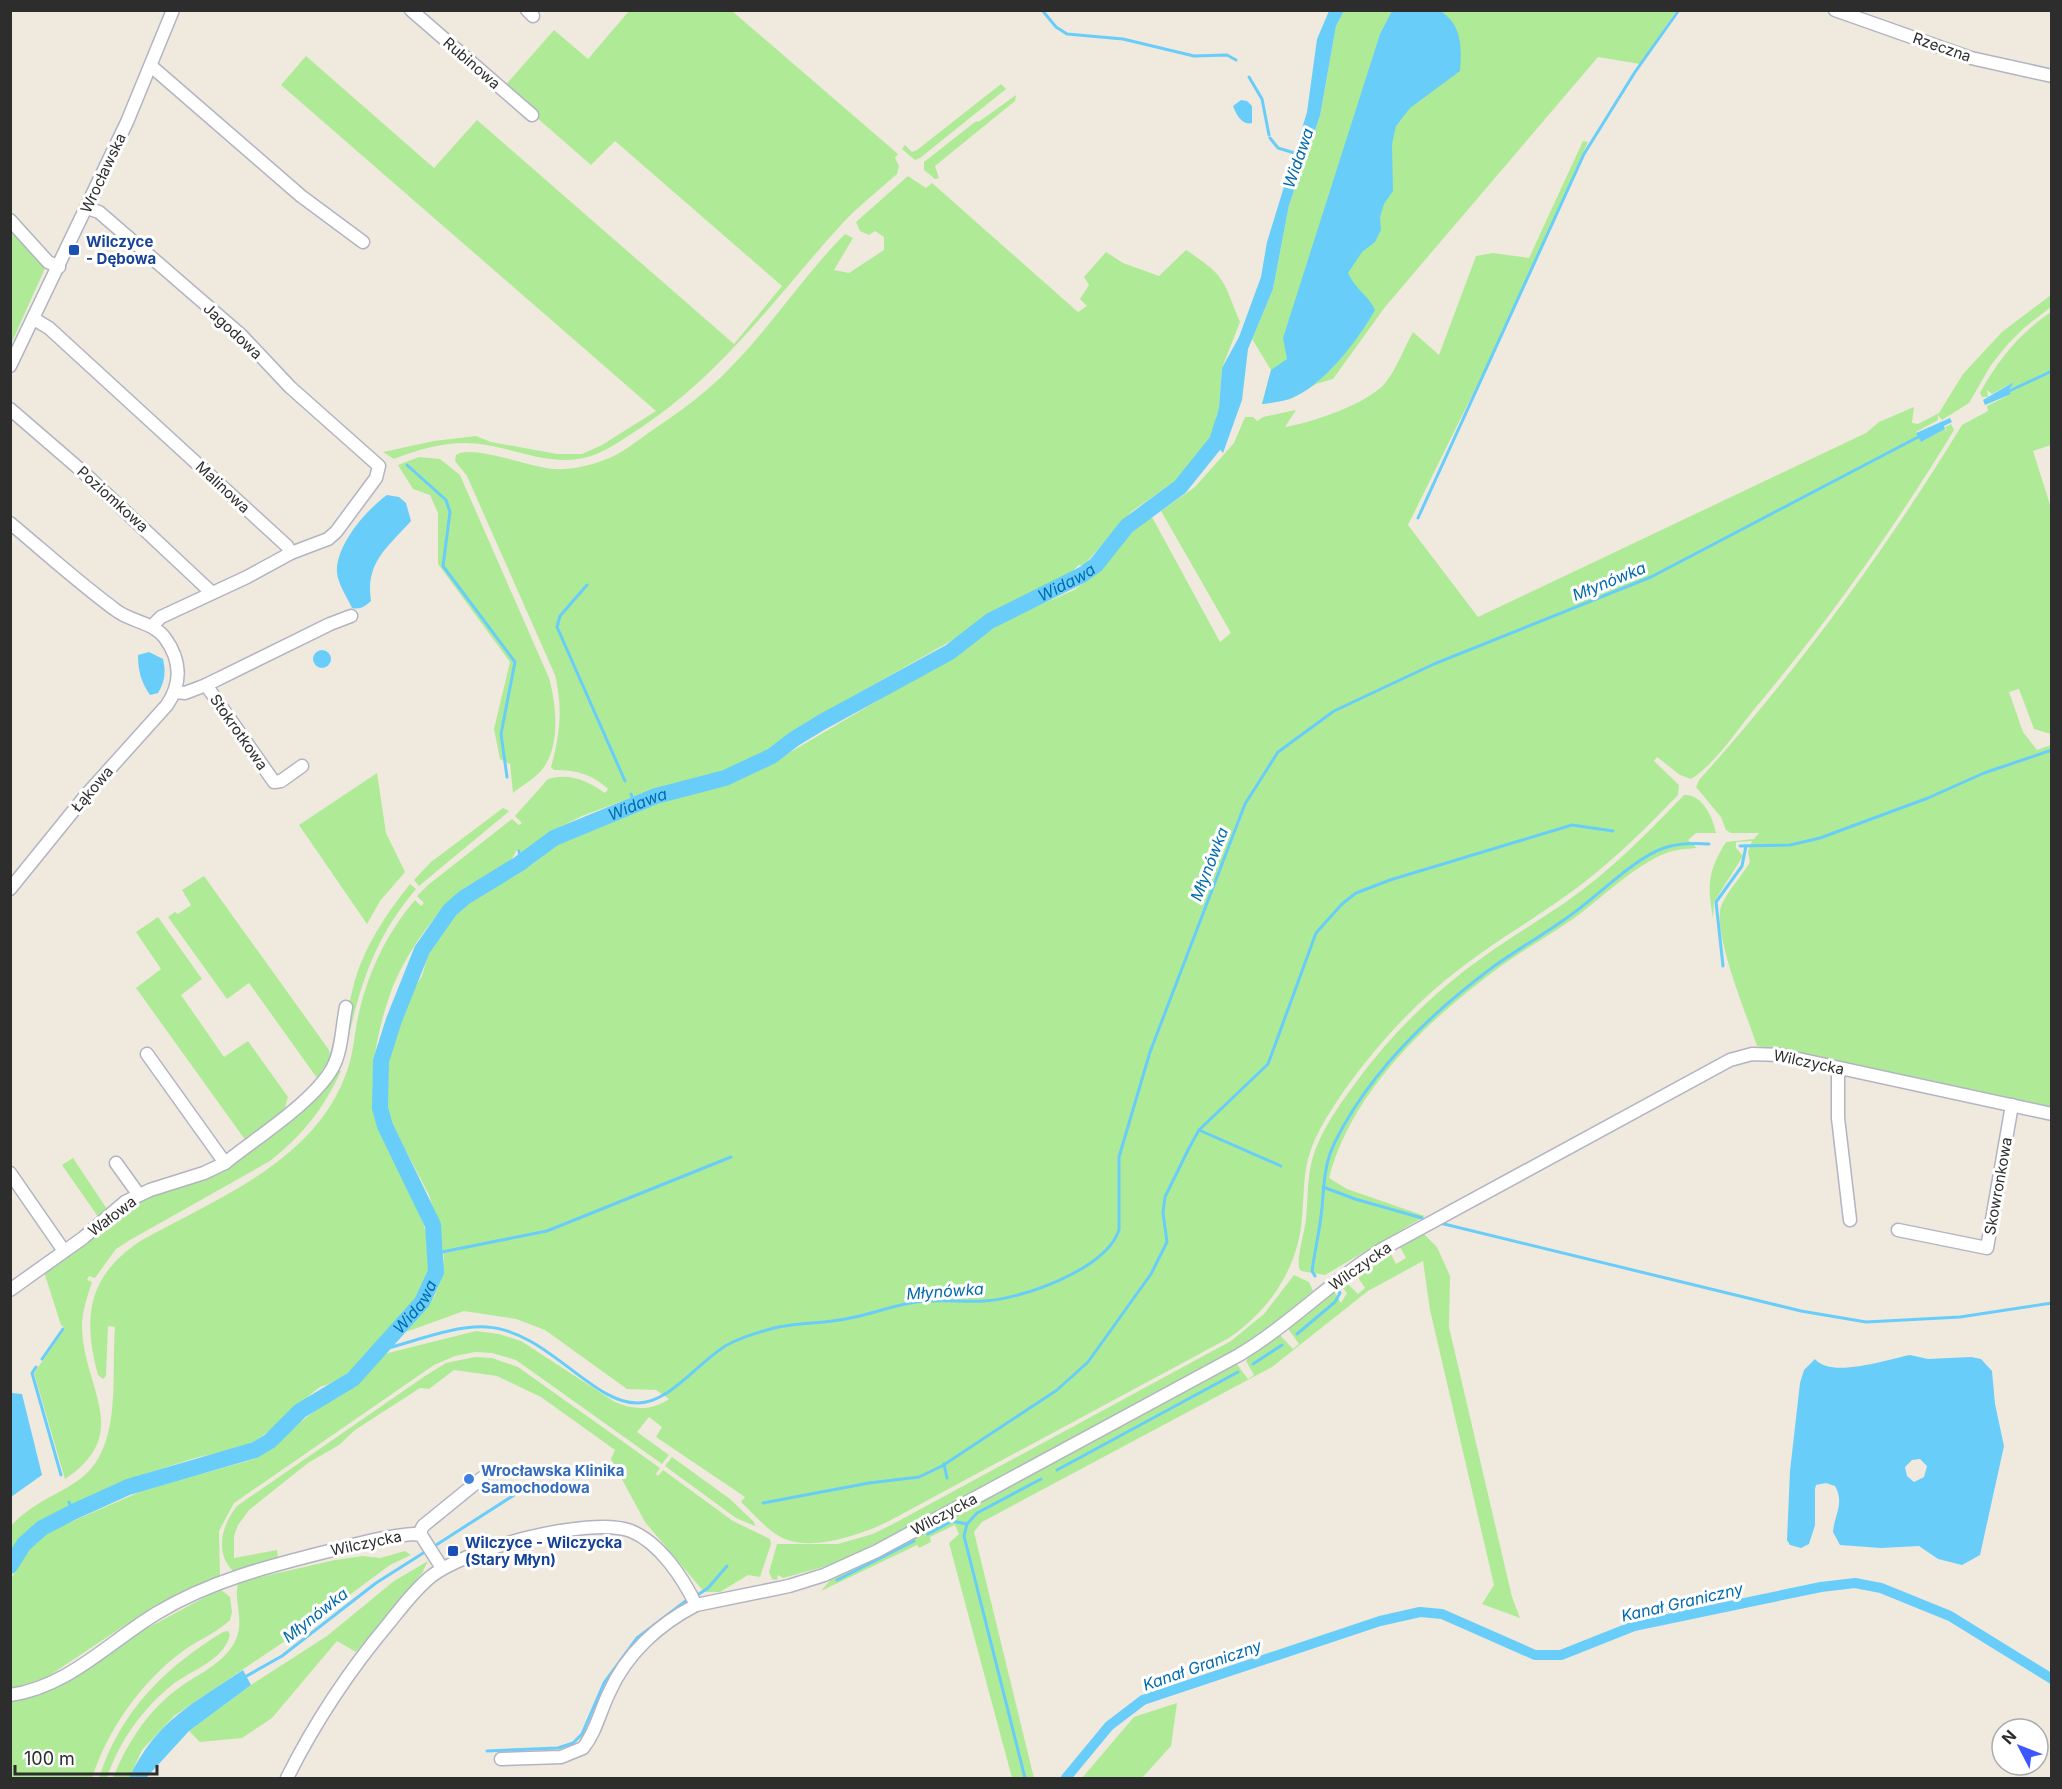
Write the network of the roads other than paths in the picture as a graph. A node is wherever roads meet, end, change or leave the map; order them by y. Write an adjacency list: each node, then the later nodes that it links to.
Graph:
1 (173, 10): 4 (street, Wrocławska)
2 (411, 10): 6 (street, Rubinowa)
3 (1835, 10): 5 (street, Rzeczna)
4 (151, 66): 7 (street, Wrocławska); 9 (street)
5 (2052, 76)
6 (532, 115)
7 (87, 208): 10 (street, Wrocławska); 15 (street, Jagodowa)
8 (10, 220): 10 (street)
9 (363, 242)
10 (59, 267): 11 (street, Wrocławska)
11 (34, 319): 12 (street, Wrocławska); 15 (street, Malinowa)
12 (10, 366)
13 (10, 409): 16 (street, Poziomkowa)
14 (10, 523): 18 (street)
15 (291, 553): 16 (street)
16 (212, 593): 18 (street)
17 (345, 618): 19 (street)
18 (152, 626): 20 (street)
19 (206, 685): 20 (street); 21 (street, Stokrotkowa)
20 (175, 692): 22 (street, Łąkowa)
21 (302, 766)
22 (10, 889)
23 (346, 1007): 29 (street, Wałowa)
24 (147, 1054): 29 (street)
25 (1838, 1068): 26 (street, Wilczycka); 32 (street); 39 (street, Wilczycka)
26 (2012, 1106): 27 (street, Wilczycka); 33 (street, Skowronkowa)
27 (2052, 1114)
28 (116, 1163): 31 (street)
29 (225, 1163): 31 (street, Wałowa)
30 (10, 1173): 34 (street)
31 (139, 1195): 34 (street, Wałowa)
32 (1850, 1220)
33 (1898, 1230)
34 (64, 1251): 35 (street, Wałowa)
35 (10, 1290)
36 (482, 1478): 37 (street)
37 (422, 1537): 38 (street, Wilczycka); 40 (street, Wilczycka)
38 (439, 1562): 39 (street); 42 (street)
39 (696, 1605): 41 (street, Wilczycka)
40 (10, 1695)
41 (501, 1759)
42 (287, 1779)

